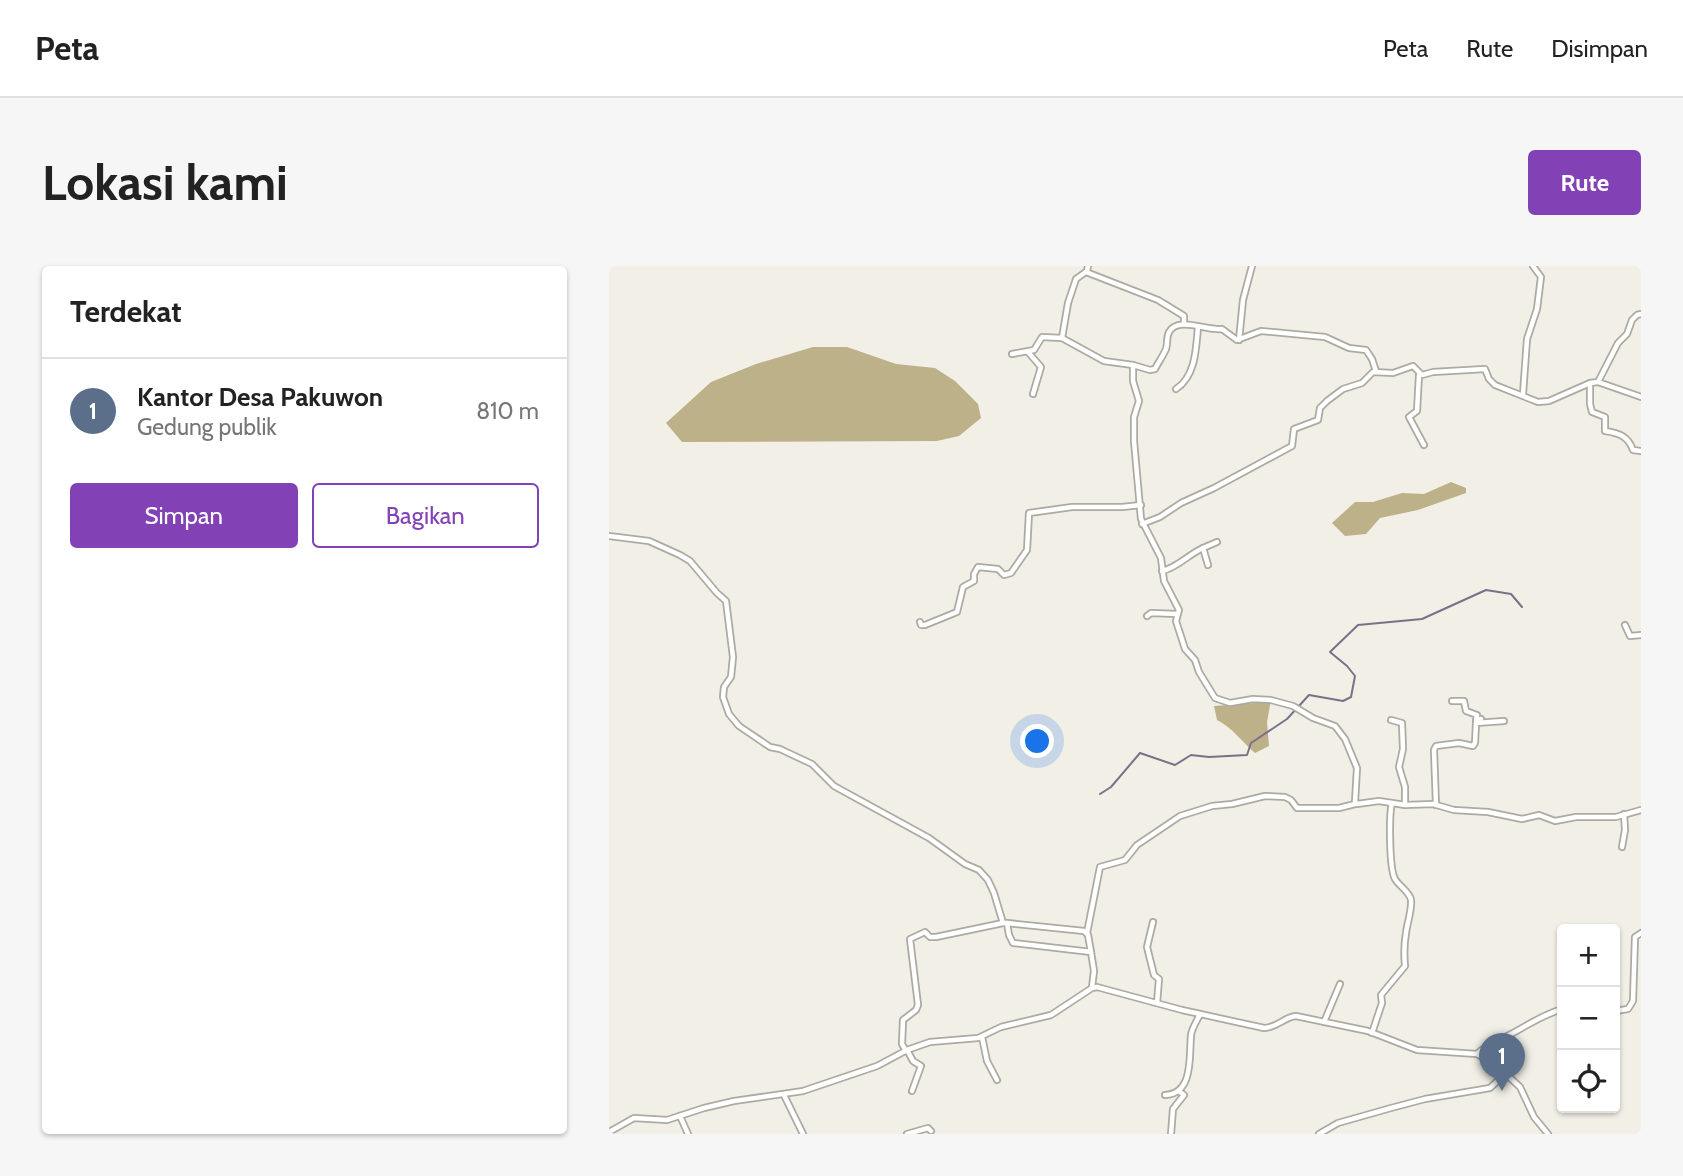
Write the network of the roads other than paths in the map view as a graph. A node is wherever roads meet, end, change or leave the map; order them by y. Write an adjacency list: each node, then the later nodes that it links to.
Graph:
1 (1252, 266): 8 (street)
2 (1533, 266): 18 (street)
3 (1087, 269): 5 (street); 7 (street)
4 (1641, 314): 14 (street)
5 (1184, 324): 6 (street); 11 (street)
6 (1198, 327): 8 (street); 16 (street)
7 (1062, 338): 9 (street); 11 (street)
8 (1239, 340): 12 (street)
9 (1028, 352): 10 (street); 17 (street)
10 (1012, 354)
11 (1133, 365): 22 (street)
12 (1376, 371): 13 (street); 23 (street)
13 (1419, 375): 18 (street); 20 (street)
14 (1598, 382): 15 (street); 19 (street)
15 (1590, 383): 18 (street); 21 (street)
16 (1176, 389)
17 (1033, 394)
18 (1523, 395)
19 (1641, 397)
20 (1424, 445)
21 (1641, 451)
22 (1140, 505): 23 (street); 31 (street)
23 (1142, 524): 28 (street)
24 (609, 536): 44 (street)
25 (1217, 541): 26 (street)
26 (1203, 548): 27 (street); 28 (street)
27 (1208, 565)
28 (1162, 571): 29 (street)
29 (1177, 614): 30 (street); 37 (street)
30 (1147, 616)
31 (920, 622)
32 (1625, 625): 33 (street)
33 (1641, 635)
34 (1452, 701): 39 (street)
35 (1391, 720): 38 (street)
36 (1392, 803): 37 (street); 38 (street); 55 (street)
37 (1355, 804): 45 (street)
38 (1405, 805): 39 (street)
39 (1436, 805): 41 (street)
40 (1641, 810): 41 (street)
41 (1624, 814): 42 (street)
42 (1622, 847)
43 (1153, 922): 50 (street)
44 (1005, 923): 45 (street); 47 (street); 57 (street)
45 (1087, 933): 47 (street)
46 (1641, 933): 51 (street)
47 (1091, 952): 49 (street)
48 (1340, 984): 54 (street)
49 (1092, 988): 50 (street); 56 (street)
50 (1157, 1003): 53 (street)
51 (1620, 1010)
52 (1557, 1011): 58 (street)
53 (1200, 1014): 54 (street); 62 (street)
54 (1324, 1022): 55 (street)
55 (1372, 1033): 58 (street)
56 (982, 1037): 57 (street); 60 (street)
57 (907, 1050): 61 (street); 63 (street)
58 (1477, 1054): 59 (street)
59 (1505, 1074): 72 (street); 73 (street)
60 (997, 1080)
61 (912, 1091)
62 (1179, 1091): 64 (street); 71 (street)
63 (784, 1095): 65 (street); 68 (street)
64 (1165, 1095)
65 (680, 1116): 66 (street); 67 (street)
66 (609, 1132)
67 (688, 1134)
68 (803, 1134)
69 (907, 1134): 70 (street)
70 (921, 1134)
71 (1171, 1134)
72 (1319, 1134)
73 (1548, 1134)

